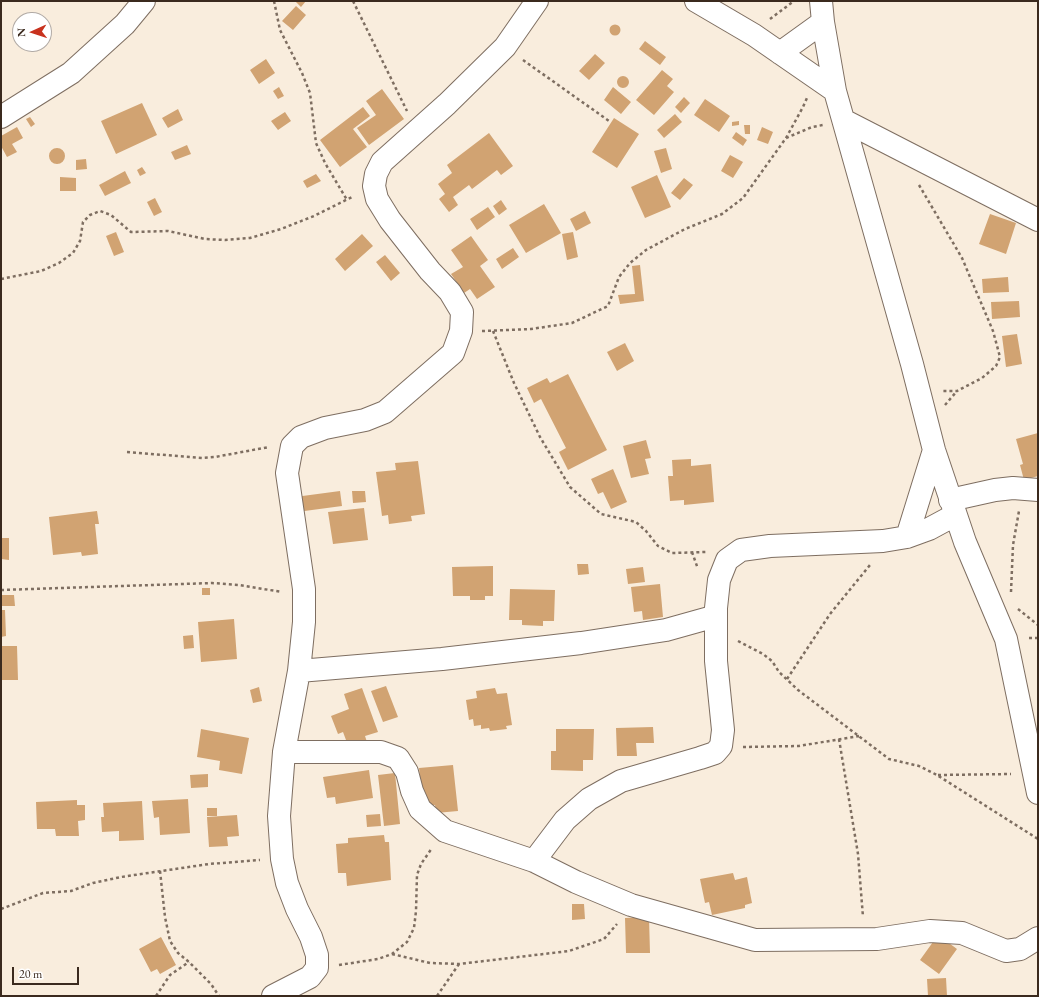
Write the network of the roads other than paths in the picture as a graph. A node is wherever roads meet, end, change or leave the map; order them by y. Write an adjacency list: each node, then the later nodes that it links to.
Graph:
1 (144, 1): 7 (street)
2 (537, 1): 15 (street)
3 (696, 1): 5 (street)
4 (822, 12): 5 (street); 6 (street)
5 (780, 53): 6 (street)
6 (835, 92): 8 (street)
7 (1, 117)
8 (844, 120): 9 (street); 10 (street)
9 (1038, 220)
10 (934, 450): 12 (street); 13 (street)
11 (1030, 489): 12 (street)
12 (953, 508): 13 (street); 17 (street)
13 (907, 538): 14 (street)
14 (716, 621): 15 (street); 18 (street)
15 (299, 671): 16 (street)
16 (284, 752): 18 (street); 20 (street)
17 (1036, 783)
18 (534, 861): 19 (street)
19 (1038, 938)
20 (273, 996)

